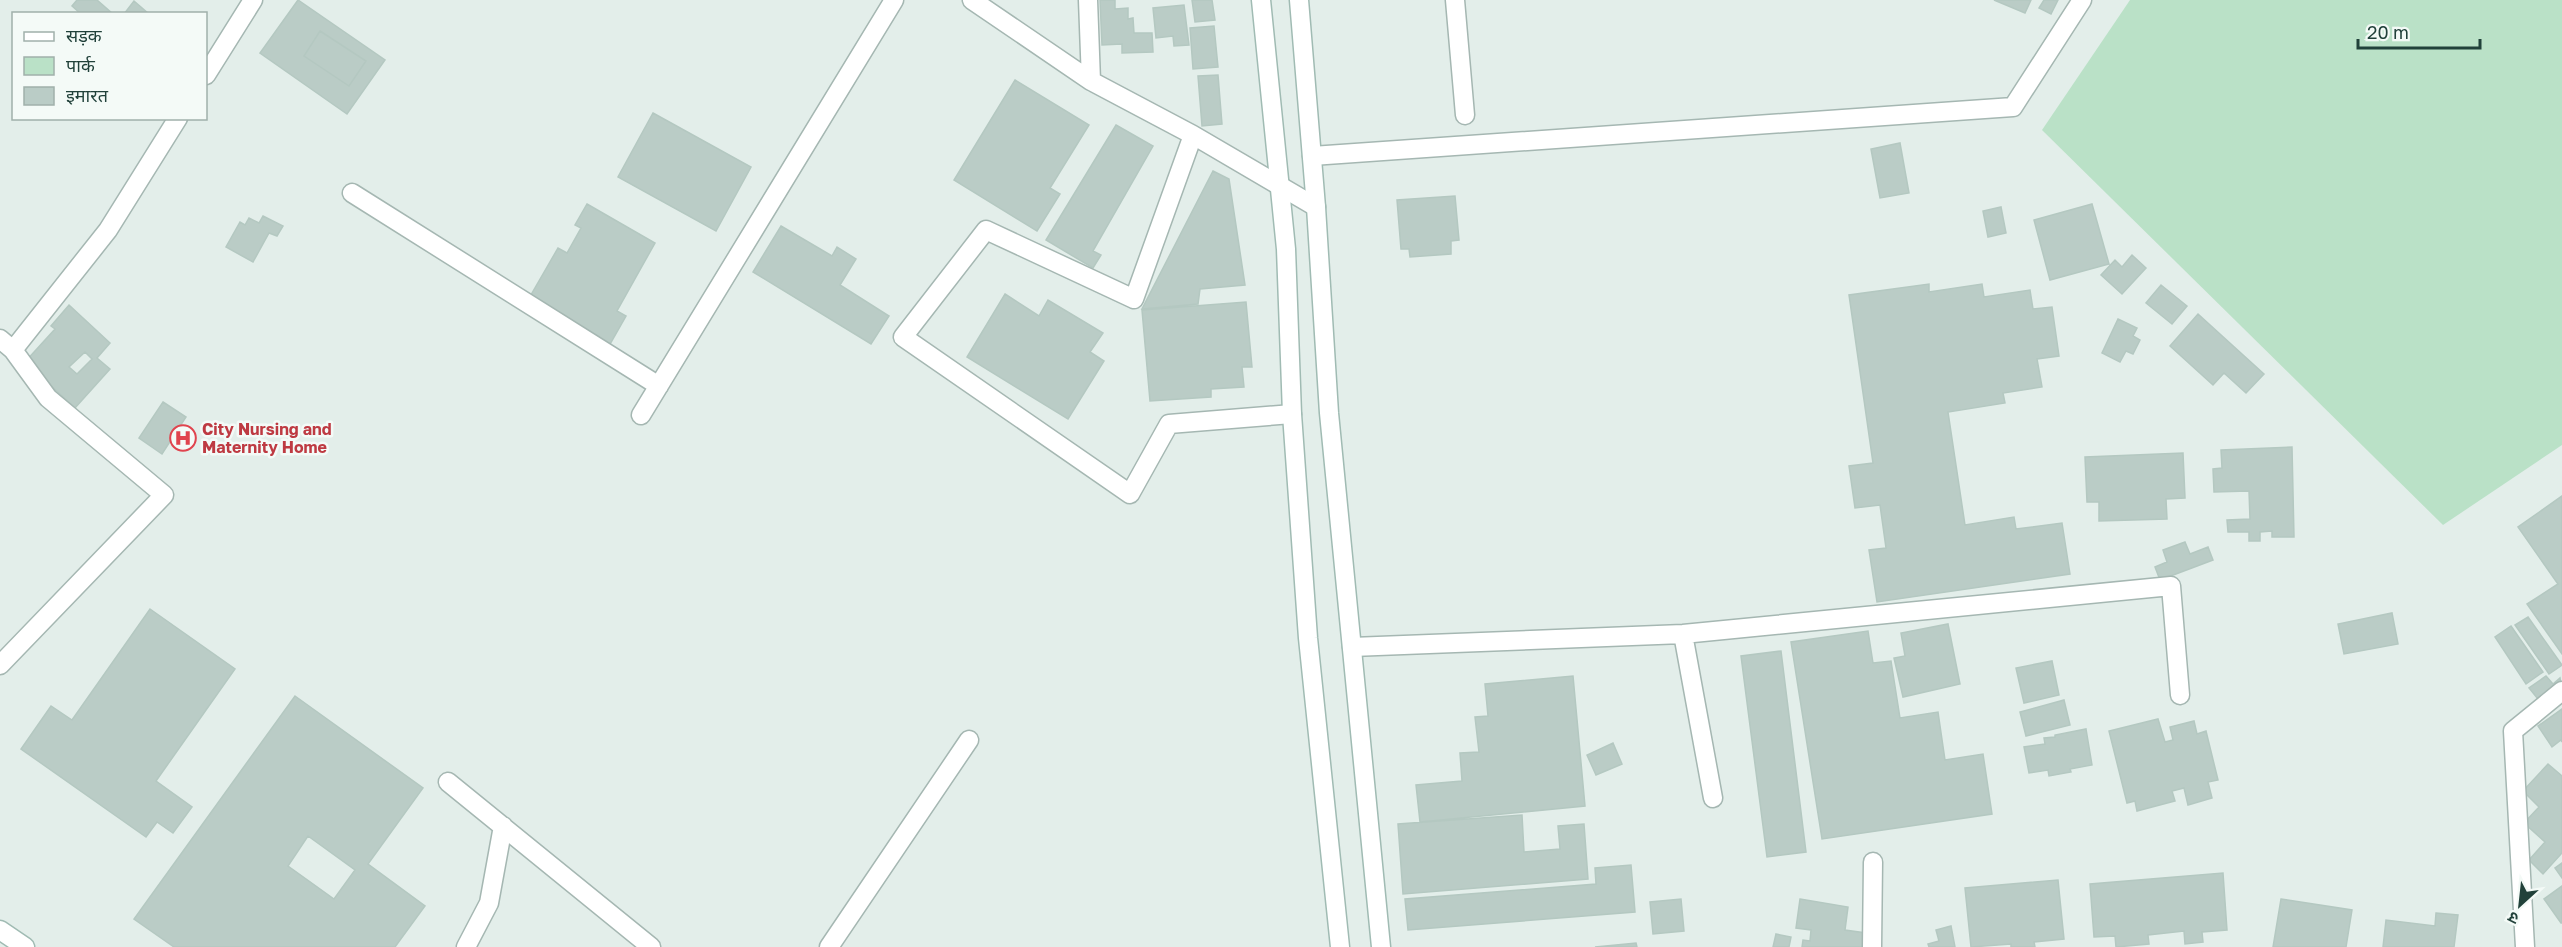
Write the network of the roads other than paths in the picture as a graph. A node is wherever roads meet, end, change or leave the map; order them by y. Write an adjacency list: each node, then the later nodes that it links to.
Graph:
1 (253, 0): 9 (street)
2 (894, 0): 19 (street)
3 (972, 0): 10 (street)
4 (1088, 0): 10 (street)
5 (1261, 0): 15 (street)
6 (1299, 0): 14 (street)
7 (1455, 0): 11 (street)
8 (2082, 0): 14 (street)
9 (207, 73)
10 (1091, 81): 13 (street)
11 (1465, 115)
12 (177, 120): 18 (street)
13 (1193, 135): 15 (street); 20 (street)
14 (1311, 156): 17 (street)
15 (1279, 184): 17 (street); 20 (street)
16 (352, 193): 19 (street)
17 (1317, 207): 23 (street)
18 (6, 345): 24 (street)
19 (659, 386): 21 (street)
20 (1292, 414): 37 (street)
21 (641, 415)
22 (1683, 634): 23 (street); 26 (street); 29 (street)
23 (1352, 647): 38 (street)
24 (2, 658)
25 (2562, 691): 40 (street)
26 (2180, 695)
27 (969, 741): 36 (street)
28 (448, 782): 30 (street)
29 (1713, 798)
30 (502, 826): 34 (street); 35 (street)
31 (1873, 862): 39 (street)
32 (0, 930): 33 (street)
33 (25, 947)
34 (466, 947)
35 (651, 947)
36 (829, 947)
37 (1340, 947)
38 (1381, 947)
39 (1872, 947)
40 (2525, 947)

